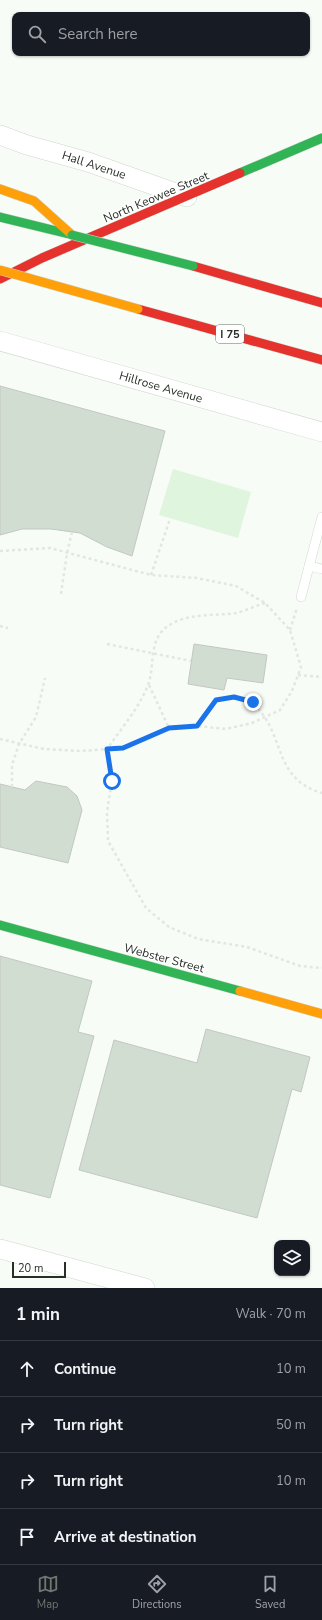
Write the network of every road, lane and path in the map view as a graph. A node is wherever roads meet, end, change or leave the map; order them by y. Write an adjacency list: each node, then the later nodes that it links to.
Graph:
1 (0, 135): 4 (street, Hall Avenue)
2 (322, 138): 4 (main road, North Keowee Street)
3 (0, 189): 6 (main road)
4 (187, 196): 8 (main road, North Keowee Street)
5 (0, 217): 6 (main road)
6 (72, 235): 9 (main road, bridge)
7 (0, 270): 11 (main road, I 75, bridge)
8 (0, 279)
9 (322, 303)
10 (0, 341): 12 (street, Hillrose Avenue)
11 (322, 360)
12 (322, 432)
13 (322, 517): 18 (lane)
14 (170, 519): 20 (path)
15 (72, 532): 17 (path)
16 (0, 551): 17 (path)
17 (67, 553): 20 (path); 21 (path)
18 (309, 566): 19 (lane); 22 (lane)
19 (322, 569)
20 (151, 576): 23 (path)
21 (61, 594)
22 (301, 596): 26 (path)
23 (265, 603): 26 (path); 28 (path)
24 (0, 626): 25 (path)
25 (8, 628)
26 (290, 630): 30 (path)
27 (107, 644): 28 (path)
28 (152, 653): 29 (path); 33 (path)
29 (191, 661)
30 (298, 675): 31 (path); 34 (path)
31 (322, 677)
32 (45, 678): 38 (path)
33 (149, 684): 36 (path); 39 (path)
34 (265, 717): 35 (path); 35 (path); 41 (path)
35 (197, 726): 36 (path)
36 (169, 728): 39 (path)
37 (0, 739): 38 (path)
38 (19, 744): 39 (path); 40 (path)
39 (107, 749): 43 (path)
40 (12, 787)
41 (322, 793)
42 (0, 925): 44 (main road, Webster Street)
43 (322, 968)
44 (322, 1014)
45 (0, 1249): 46 (street)
46 (145, 1288)

